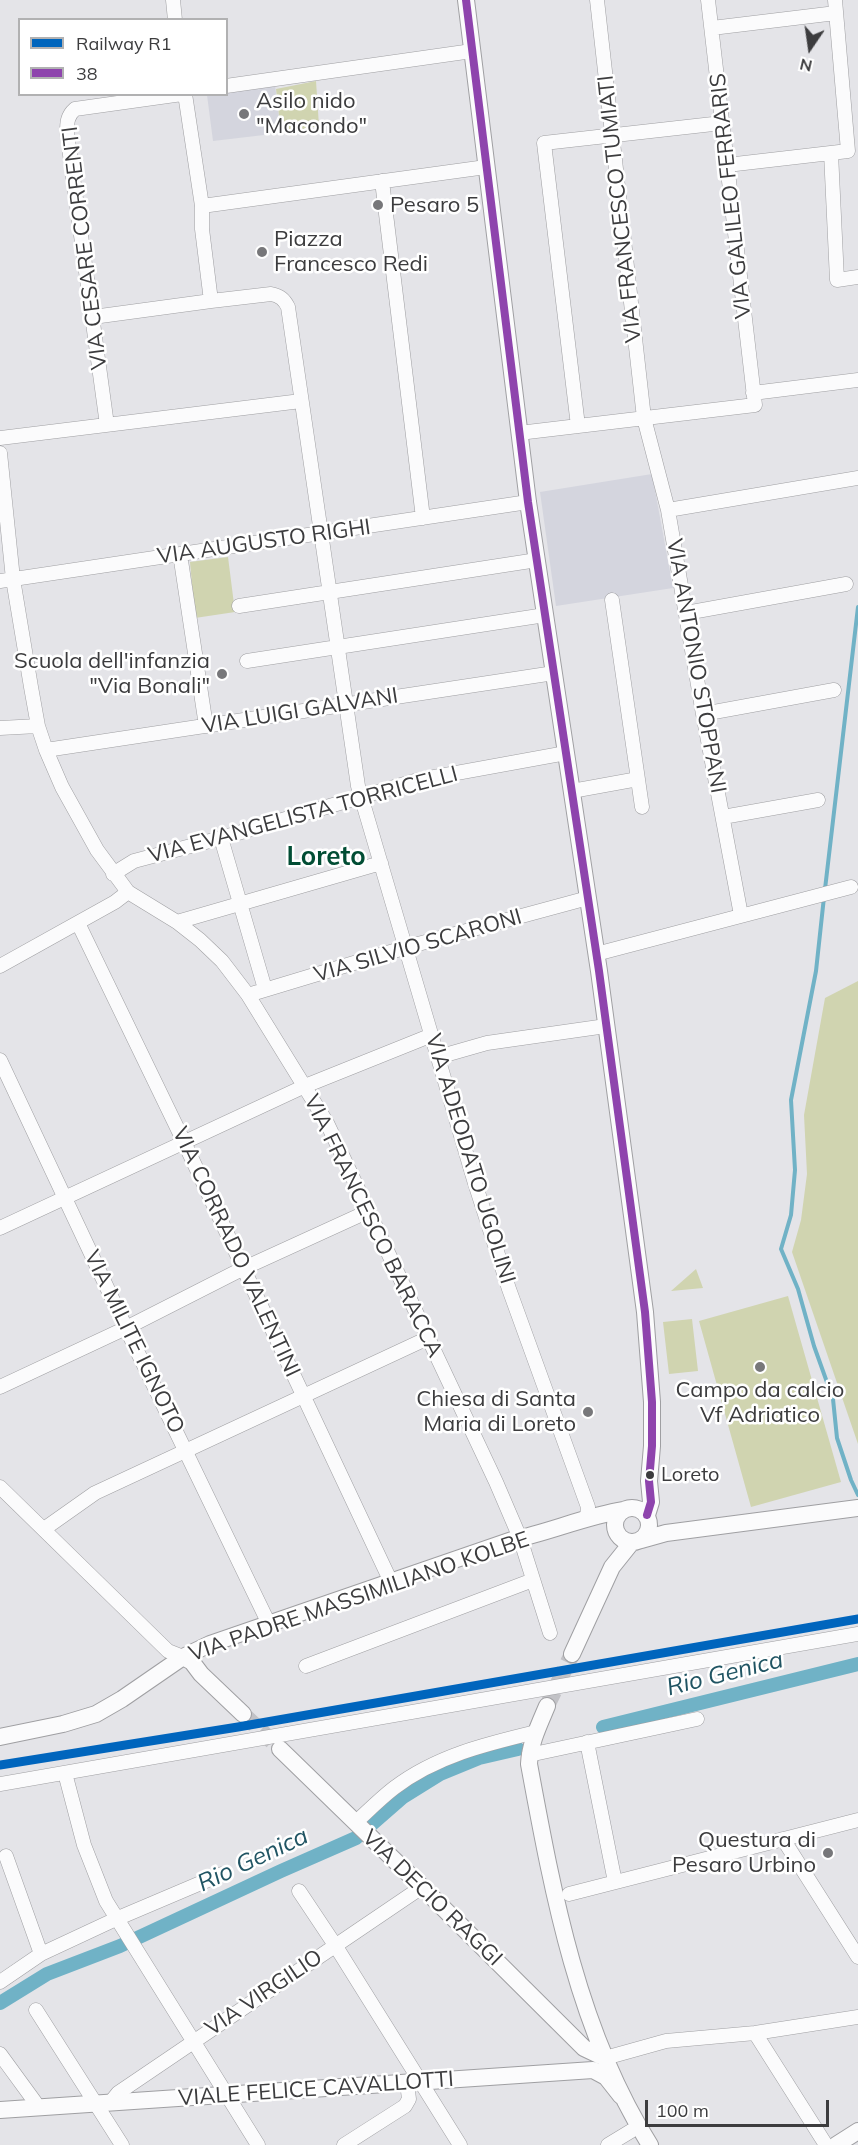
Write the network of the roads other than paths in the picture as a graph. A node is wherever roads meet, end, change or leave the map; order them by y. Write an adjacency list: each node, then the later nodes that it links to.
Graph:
1 (173, 0): 6 (street)
2 (466, 0): 8 (street)
3 (597, 0): 13 (street, VIA FRANCESCO TUMIATI)
4 (708, 0): 7 (street, VIA GALILEO FERRARIS)
5 (835, 6): 7 (street); 14 (street)
6 (175, 18)
7 (712, 28): 12 (street, VIA GALILEO FERRARIS)
8 (472, 51): 9 (street); 16 (street)
9 (228, 86)
10 (169, 96): 21 (street, VIA CESARE CORRENTI)
11 (184, 96): 18 (street)
12 (722, 123): 13 (street); 15 (street, VIA GALILEO FERRARIS)
13 (612, 136): 25 (street, VIA FRANCESCO TUMIATI); 27 (street)
14 (831, 153): 15 (street); 19 (street)
15 (727, 165): 23 (street, VIA GALILEO FERRARIS)
16 (486, 167): 17 (street); 28 (street)
17 (382, 181): 18 (street); 35 (street)
18 (202, 206): 20 (street)
19 (858, 277)
20 (211, 301): 21 (street); 24 (street, VIA ADEODATO UGOLINI)
21 (93, 317): 26 (street, VIA CESARE CORRENTI)
22 (858, 380): 23 (street)
23 (753, 393): 25 (street)
24 (301, 401): 26 (street); 36 (street, VIA ADEODATO UGOLINI)
25 (644, 418): 27 (street); 34 (street, VIA ANTONIO STOPPANI)
26 (107, 424): 29 (street)
27 (578, 426): 28 (street)
28 (519, 433): 33 (street)
29 (0, 438)
30 (0, 453): 31 (street, VIA FRANCESCO BARACCA)
31 (0, 464): 39 (street, VIA FRANCESCO BARACCA)
32 (858, 478): 34 (street)
33 (528, 502): 35 (street, VIA AUGUSTO RIGHI); 38 (street)
34 (668, 510): 44 (street, VIA ANTONIO STOPPANI)
35 (423, 518): 36 (street, VIA AUGUSTO RIGHI)
36 (320, 533): 37 (street, VIA AUGUSTO RIGHI); 41 (street, VIA ADEODATO UGOLINI)
37 (180, 554): 39 (street, VIA AUGUSTO RIGHI); 53 (street)
38 (537, 560): 41 (street); 45 (street)
39 (7, 580): 52 (street, VIA FRANCESCO BARACCA)
40 (846, 584): 44 (street)
41 (329, 592): 43 (street); 46 (street, VIA ADEODATO UGOLINI)
42 (612, 600): 57 (street)
43 (239, 606)
44 (686, 613): 51 (street, VIA ANTONIO STOPPANI)
45 (545, 615): 46 (street); 48 (street)
46 (337, 647): 47 (street); 50 (street, VIA ADEODATO UGOLINI)
47 (247, 661)
48 (554, 673): 50 (street, VIA LUIGI GALVANI); 56 (street)
49 (834, 690): 51 (street)
50 (345, 704): 53 (street, VIA LUIGI GALVANI); 59 (street, VIA ADEODATO UGOLINI)
51 (703, 714): 62 (street, VIA ANTONIO STOPPANI)
52 (39, 726): 54 (street); 55 (street, VIA FRANCESCO BARACCA)
53 (206, 726): 55 (street, VIA LUIGI GALVANI)
54 (0, 728)
55 (46, 750): 65 (street, VIA FRANCESCO BARACCA)
56 (566, 753): 58 (street); 59 (street, VIA EVANGELISTA TORRICELLI)
57 (638, 779): 58 (street); 61 (street)
58 (572, 791): 68 (street)
59 (361, 796): 63 (street, VIA EVANGELISTA TORRICELLI); 64 (street, VIA ADEODATO UGOLINI)
60 (818, 800): 62 (street)
61 (642, 807)
62 (723, 817): 70 (street, VIA ANTONIO STOPPANI)
63 (221, 838): 65 (street, VIA EVANGELISTA TORRICELLI); 69 (street)
64 (381, 863): 69 (street); 73 (street, VIA ADEODATO UGOLINI)
65 (113, 874): 67 (street, VIA FRANCESCO BARACCA)
66 (851, 887): 70 (street)
67 (128, 892): 71 (street, VIA FRANCESCO BARACCA); 72 (street)
68 (588, 898): 73 (street, VIA SILVIO SCARONI); 74 (street)
69 (240, 903): 71 (street); 76 (street)
70 (741, 915): 74 (street)
71 (177, 922): 77 (street, VIA FRANCESCO BARACCA)
72 (78, 923): 75 (street); 83 (street, VIA CORRADO VALENTINI)
73 (407, 947): 76 (street, VIA SILVIO SCARONI); 79 (street, VIA ADEODATO UGOLINI)
74 (596, 954): 78 (street)
75 (0, 966)
76 (266, 989): 77 (street, VIA SILVIO SCARONI)
77 (248, 995): 82 (street, VIA FRANCESCO BARACCA)
78 (606, 1026): 80 (street); 93 (street)
79 (432, 1035): 80 (street, VIA ADEODATO UGOLINI); 82 (street)
80 (438, 1057): 98 (street, VIA ADEODATO UGOLINI)
81 (0, 1060): 84 (street, VIA MILITE IGNOTO)
82 (304, 1086): 83 (street); 85 (street, VIA FRANCESCO BARACCA)
83 (184, 1142): 84 (street); 87 (street, VIA CORRADO VALENTINI)
84 (66, 1198): 86 (street); 88 (street, VIA MILITE IGNOTO)
85 (369, 1211): 87 (street); 89 (street, VIA FRANCESCO BARACCA)
86 (0, 1228)
87 (242, 1269): 88 (street); 91 (street, VIA CORRADO VALENTINI)
88 (126, 1328): 90 (street); 92 (street, VIA MILITE IGNOTO)
89 (428, 1338): 91 (street); 101 (street, VIA FRANCESCO BARACCA)
90 (2, 1381)
91 (304, 1395): 92 (street); 104 (street, VIA CORRADO VALENTINI)
92 (186, 1451): 99 (street); 105 (street, VIA MILITE IGNOTO)
93 (649, 1481): 96 (street); 97 (street)
94 (0, 1487): 99 (street)
95 (858, 1508): 100 (street)
96 (627, 1509): 97 (street); 98 (street, VIA PADRE MASSIMILIANO KOLBE); 102 (street)
97 (647, 1517): 100 (street); 102 (street)
98 (587, 1518): 101 (street, VIA PADRE MASSIMILIANO KOLBE)
99 (44, 1529): 109 (street)
100 (666, 1533): 102 (street)
101 (520, 1538): 103 (street, VIA FRANCESCO BARACCA); 104 (street, VIA PADRE MASSIMILIANO KOLBE)
102 (636, 1541): 108 (street)
103 (533, 1580): 106 (street, VIA FRANCESCO BARACCA); 110 (street)
104 (391, 1582): 105 (street, VIA PADRE MASSIMILIANO KOLBE)
105 (269, 1624): 109 (street, VIA PADRE MASSIMILIANO KOLBE)
106 (550, 1633)
107 (858, 1634): 119 (street)
108 (572, 1654)
109 (183, 1657): 112 (street); 115 (street, VIA PADRE MASSIMILIANO KOLBE)
110 (306, 1666)
111 (548, 1706): 114 (street)
112 (243, 1714)
113 (697, 1719): 116 (street)
114 (536, 1732): 118 (street); 122 (street)
115 (0, 1737)
116 (587, 1742): 118 (street); 126 (street)
117 (280, 1749): 122 (street, VIA DECIO RAGGI)
118 (530, 1755): 142 (street)
119 (65, 1773): 120 (street); 130 (street)
120 (0, 1784)
121 (858, 1820): 123 (street)
122 (357, 1824): 127 (street, VIA DECIO RAGGI)
123 (783, 1839): 126 (street); 131 (street)
124 (6, 1856): 133 (street)
125 (222, 1874): 130 (street)
126 (615, 1882): 129 (street)
127 (422, 1887): 132 (street, VIA VIRGILIO); 140 (street, VIA DECIO RAGGI)
128 (299, 1891): 132 (street)
129 (569, 1894)
130 (120, 1925): 133 (street); 139 (street)
131 (852, 1939): 134 (street)
132 (336, 1944): 139 (street, VIA VIRGILIO); 144 (street)
133 (41, 1954): 135 (street)
134 (858, 1957)
135 (0, 1982)
136 (36, 2010): 147 (street)
137 (858, 2017): 138 (street)
138 (755, 2033): 142 (street); 158 (street)
139 (193, 2041): 145 (street); 147 (street, VIA VIRGILIO)
140 (584, 2048): 142 (street); 143 (street)
141 (0, 2054): 148 (street)
142 (605, 2058): 146 (street)
143 (593, 2070): 144 (street, VIALE FELICE CAVALLOTTI); 146 (street); 151 (street)
144 (413, 2083): 145 (street, VIALE FELICE CAVALLOTTI); 154 (street); 155 (street)
145 (227, 2095): 147 (street, VIALE FELICE CAVALLOTTI); 153 (street)
146 (621, 2096): 157 (street)
147 (103, 2104): 148 (street, VIALE FELICE CAVALLOTTI); 152 (street)
148 (38, 2108): 149 (street, VIALE FELICE CAVALLOTTI)
149 (0, 2110)
150 (858, 2131): 159 (street)
151 (635, 2138): 156 (street)
152 (122, 2145)
153 (258, 2145)
154 (344, 2145)
155 (460, 2145)
156 (608, 2145)
157 (650, 2145)
158 (826, 2145)
159 (836, 2145)

